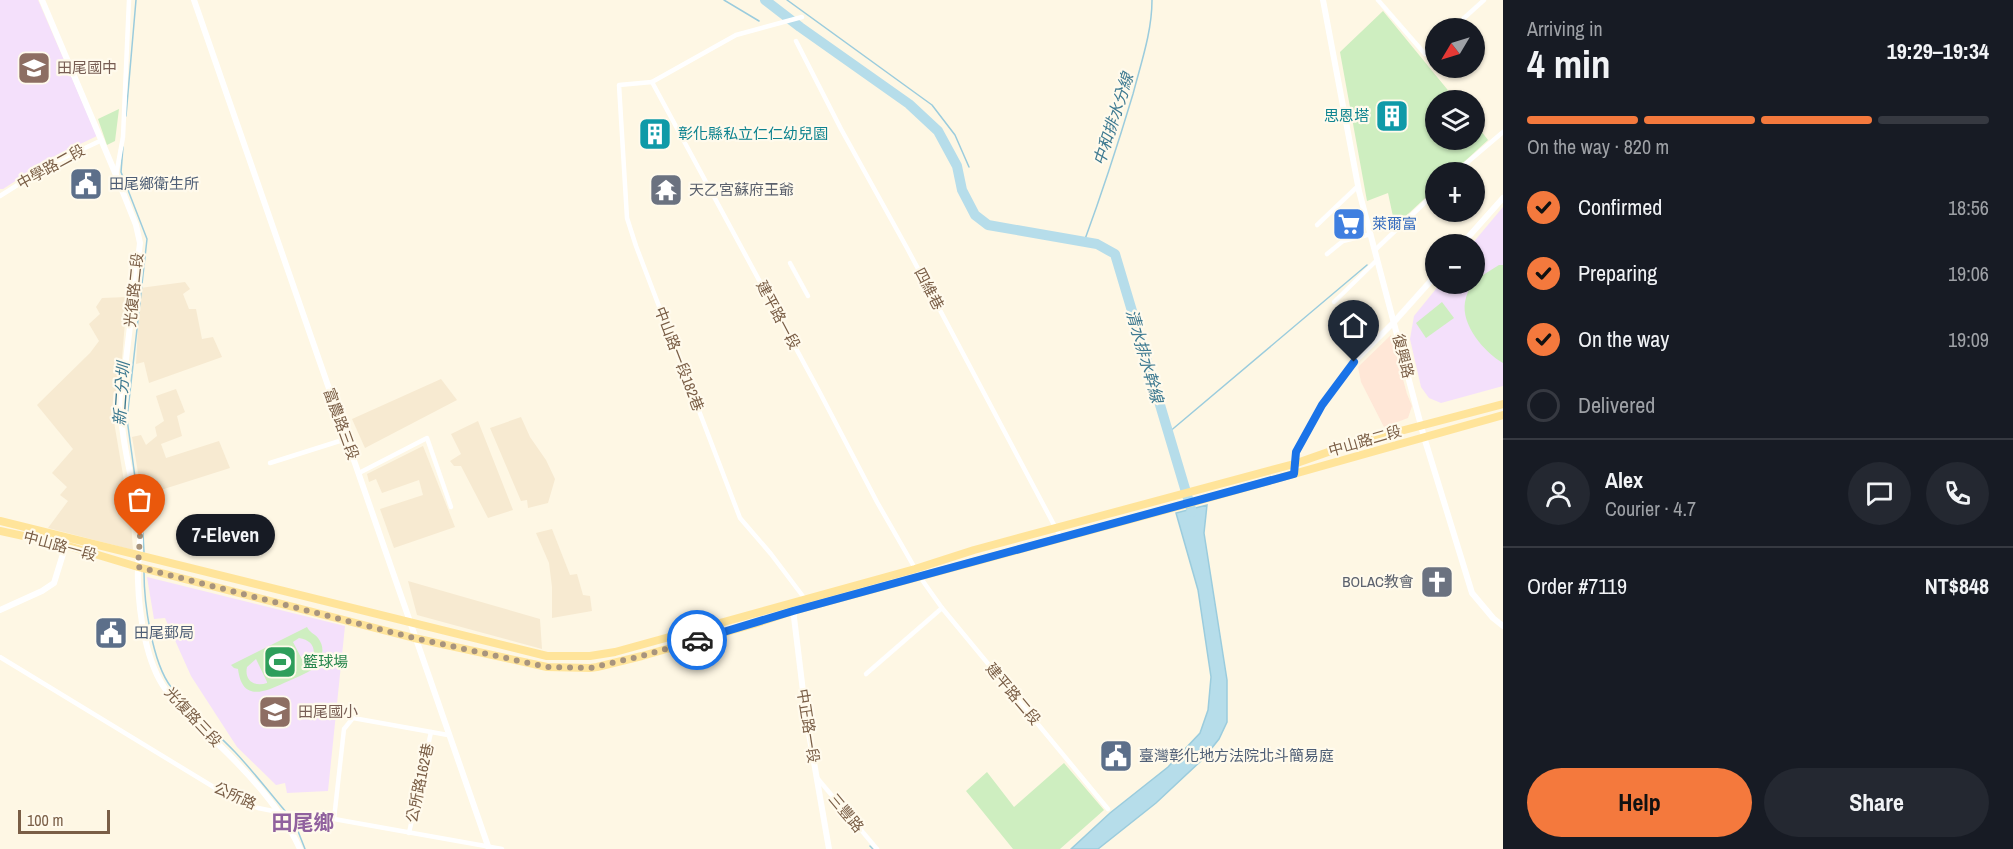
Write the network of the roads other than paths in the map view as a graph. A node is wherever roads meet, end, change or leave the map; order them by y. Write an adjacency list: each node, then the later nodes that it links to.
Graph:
1 (42, 0): 13 (street, 光復路二段)
2 (129, 0): 15 (street)
3 (194, 0): 35 (street, 富農路三段)
4 (1323, 0): 16 (street, 復興路)
5 (1378, 0): 10 (street)
6 (1484, 0): 8 (street)
7 (802, 17): 11 (street)
8 (1463, 18)
9 (795, 41): 44 (street, 四維巷)
10 (1425, 54)
11 (652, 82): 49 (street, 建平路一段); 51 (street, 中山路一段182巷)
12 (1503, 132): 14 (street)
13 (102, 140): 15 (street, 光復路二段); 17 (street, 中學路二段)
14 (1468, 162)
15 (116, 175): 48 (street, 光復路二段)
16 (1358, 186): 20 (street); 21 (street, 復興路)
17 (0, 196)
18 (1503, 198): 22 (street)
19 (1425, 202): 23 (street)
20 (1317, 225)
21 (1371, 234): 23 (street, 復興路); 24 (street)
22 (1471, 234)
23 (1375, 250): 25 (street, 復興路)
24 (1327, 254)
25 (1377, 260): 29 (street); 30 (street, 復興路)
26 (790, 263): 28 (street)
27 (1425, 287): 30 (street)
28 (807, 296)
29 (1334, 302)
30 (1394, 322): 33 (street, 復興路); 37 (street)
31 (1503, 404): 33 (main road, 中山路二段)
32 (1503, 415): 34 (main road, 中山路二段)
33 (1420, 426): 34 (street, 復興路); 37 (main road, 中山路二段)
34 (1424, 437): 39 (main road, 中山路二段); 58 (street, 復興路)
35 (346, 439): 36 (street); 38 (street, 富農路三段)
36 (270, 463)
37 (1294, 464): 39 (street); 40 (main road, 中山路二段)
38 (359, 473): 41 (street); 57 (street, 富農路三段)
39 (1294, 474): 42 (main road, 中山路二段)
40 (1161, 500): 44 (main road, 中山路一段)
41 (451, 507)
42 (1165, 510): 46 (main road, 中山路一段)
43 (0, 521): 47 (main road, 中山路一段)
44 (1057, 528): 46 (street, 四維巷); 49 (main road, 中山路一段)
45 (0, 531): 47 (main road, 中山路一段)
46 (1061, 538): 50 (main road, 中山路一段)
47 (67, 541): 48 (main road, 中山路一段); 55 (street)
48 (138, 562): 57 (main road, 中山路一段); 59 (main road, 中山路一段); 66 (street, 光復路三段)
49 (915, 568): 50 (street, 建平路一段); 51 (main road, 中山路一段)
50 (920, 577): 53 (main road, 中山路一段); 54 (street, 建平路二段)
51 (805, 599): 52 (main road, 中山路一段); 53 (street, 中山路一段182巷)
52 (792, 602): 56 (street, 中正路一段); 57 (main road, 中山路一段)
53 (808, 608): 56 (main road, 中山路一段)
54 (942, 608): 61 (street); 65 (street, 建平路二段)
55 (0, 610)
56 (793, 611): 59 (main road, 中山路一段); 64 (street, 中正路一段)
57 (409, 623): 59 (street, 富農路三段)
58 (1503, 626)
59 (414, 638): 63 (street, 富農路三段)
60 (0, 657): 66 (street, 公所路)
61 (866, 674)
62 (431, 732): 63 (street); 67 (street); 68 (street, 公所路162巷)
63 (448, 735): 69 (street, 富農路三段)
64 (816, 777): 72 (street, 中正路一段); 73 (street, 三豐路)
65 (1108, 809)
66 (278, 812): 67 (street, 公所路); 70 (street, 光復路三段)
67 (334, 819): 68 (street, 公所路)
68 (409, 833): 69 (street, 公所路)
69 (488, 848): 71 (street, 公所路)
70 (300, 849)
71 (502, 849)
72 (829, 849)
73 (877, 849)

